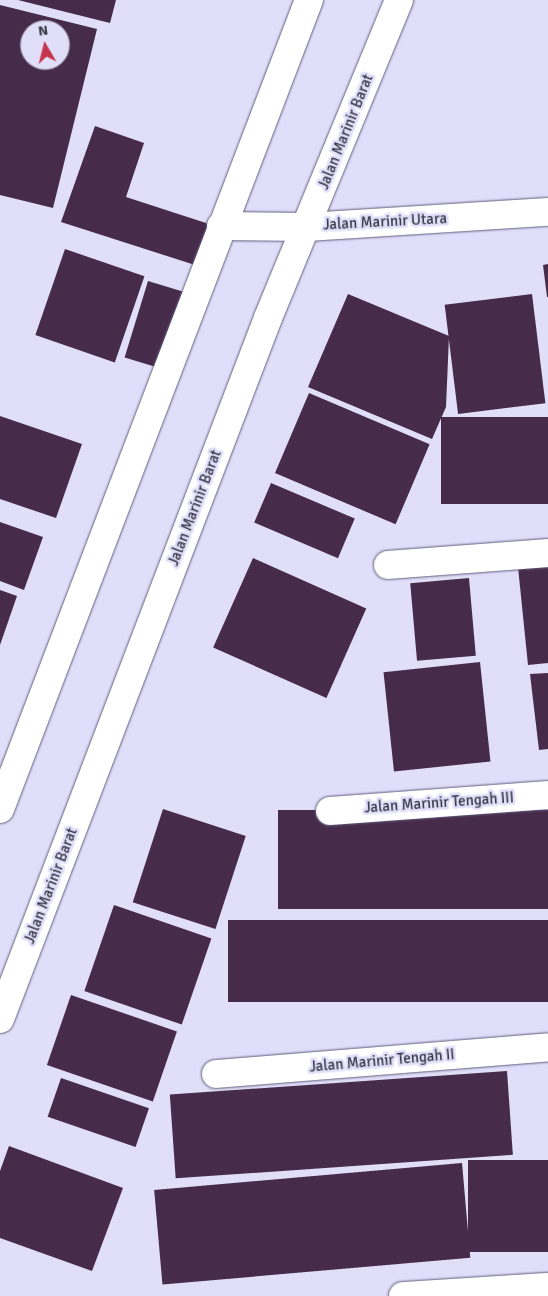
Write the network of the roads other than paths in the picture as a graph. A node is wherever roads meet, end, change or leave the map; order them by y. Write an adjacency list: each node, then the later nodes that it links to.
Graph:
1 (309, 0): 4 (street)
2 (399, 0): 5 (street, Jalan Marinir Barat)
3 (548, 212): 5 (street, Jalan Marinir Utara)
4 (221, 226): 5 (street, Jalan Marinir Utara); 9 (street)
5 (307, 227): 11 (street, Jalan Marinir Barat)
6 (548, 553): 7 (street)
7 (388, 565)
8 (548, 795): 10 (street, Jalan Marinir Tengah III)
9 (0, 809)
10 (330, 811)
11 (0, 1019)
12 (548, 1047): 13 (street, Jalan Marinir Tengah II)
13 (216, 1074)
14 (548, 1287): 15 (street)
15 (404, 1296)

